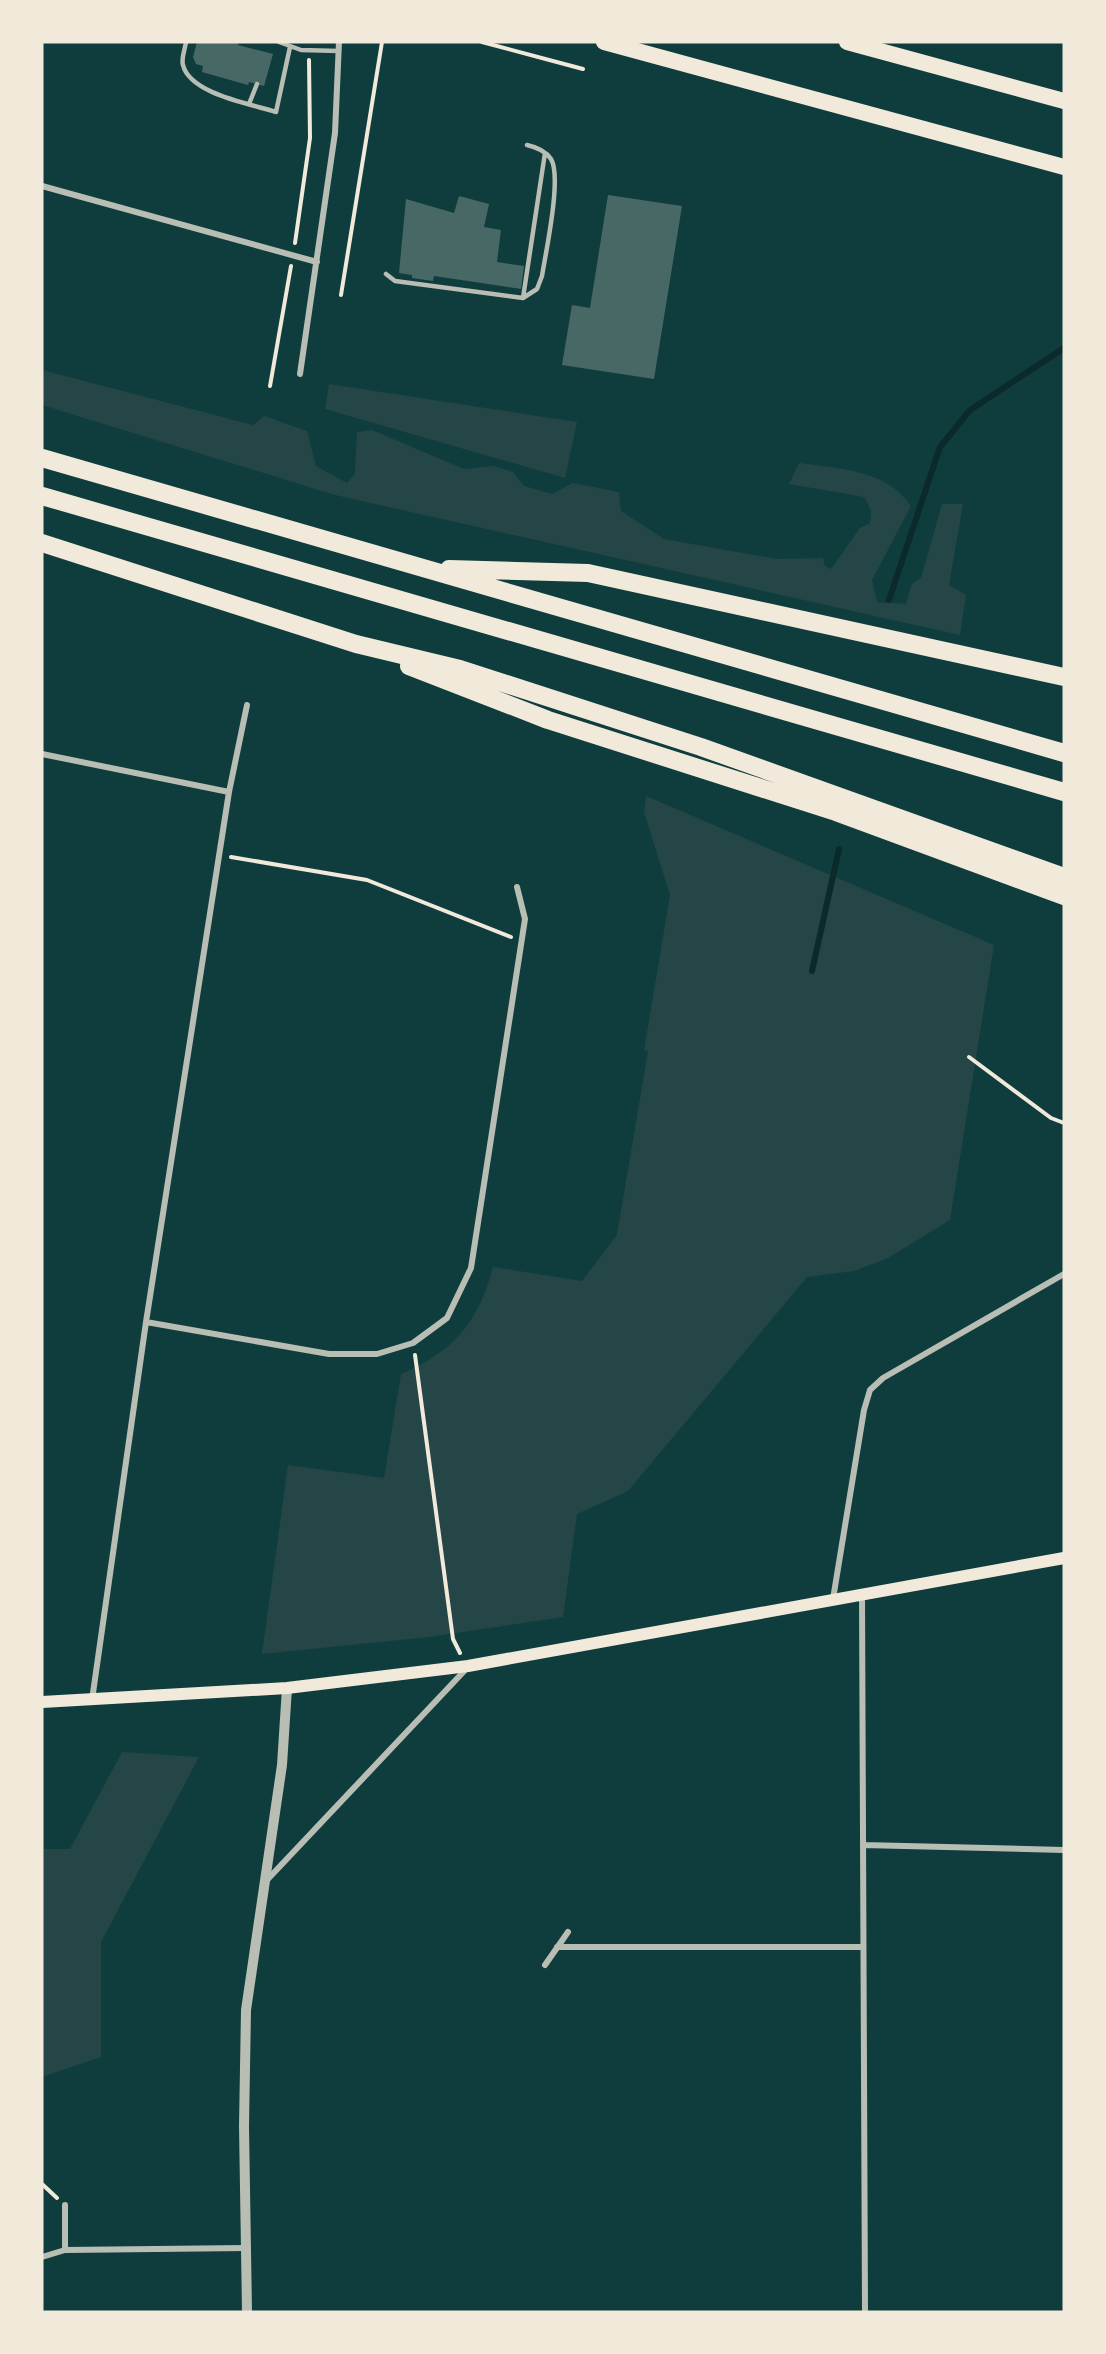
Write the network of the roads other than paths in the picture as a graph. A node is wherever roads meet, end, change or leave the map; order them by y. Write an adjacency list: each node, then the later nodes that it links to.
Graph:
1 (186, 42): 10 (lane)
2 (279, 42): 6 (lane)
3 (339, 42): 7 (street)
4 (604, 42): 13 (highway)
5 (847, 42): 9 (highway)
6 (290, 47): 7 (lane); 10 (lane)
7 (339, 51): 15 (street)
8 (257, 84): 10 (lane)
9 (1064, 101)
10 (249, 104)
11 (527, 144): 12 (lane)
12 (546, 153): 17 (lane); 17 (lane)
13 (1064, 167)
14 (42, 186): 15 (street)
15 (317, 262): 18 (street)
16 (386, 274): 17 (lane)
17 (523, 298)
18 (300, 374)
19 (42, 458): 22 (highway)
20 (42, 496): 29 (highway)
21 (42, 543): 23 (highway)
22 (424, 568): 24 (highway); 26 (highway)
23 (356, 644): 30 (highway); 32 (highway)
24 (1064, 677)
25 (247, 705): 28 (street)
26 (1064, 753)
27 (42, 754): 28 (street)
28 (229, 792): 34 (street)
29 (1064, 792)
30 (1064, 877)
31 (517, 887): 34 (street)
32 (1064, 896)
33 (1064, 1274): 37 (street)
34 (146, 1322): 40 (street)
35 (1064, 1558): 36 (main road)
36 (862, 1594): 37 (main road); 42 (street)
37 (832, 1600): 38 (main road)
38 (468, 1666): 39 (main road); 44 (street)
39 (287, 1688): 40 (main road); 44 (street)
40 (92, 1700): 41 (main road)
41 (42, 1702)
42 (863, 1845): 43 (street); 47 (street)
43 (1064, 1850)
44 (266, 1882): 50 (street)
45 (568, 1932): 46 (street)
46 (557, 1947): 47 (street); 48 (street)
47 (863, 1947): 54 (street)
48 (546, 1965)
49 (65, 2205): 51 (street)
50 (246, 2248): 51 (street); 53 (street)
51 (65, 2250): 52 (street)
52 (42, 2257)
53 (247, 2312)
54 (865, 2312)

